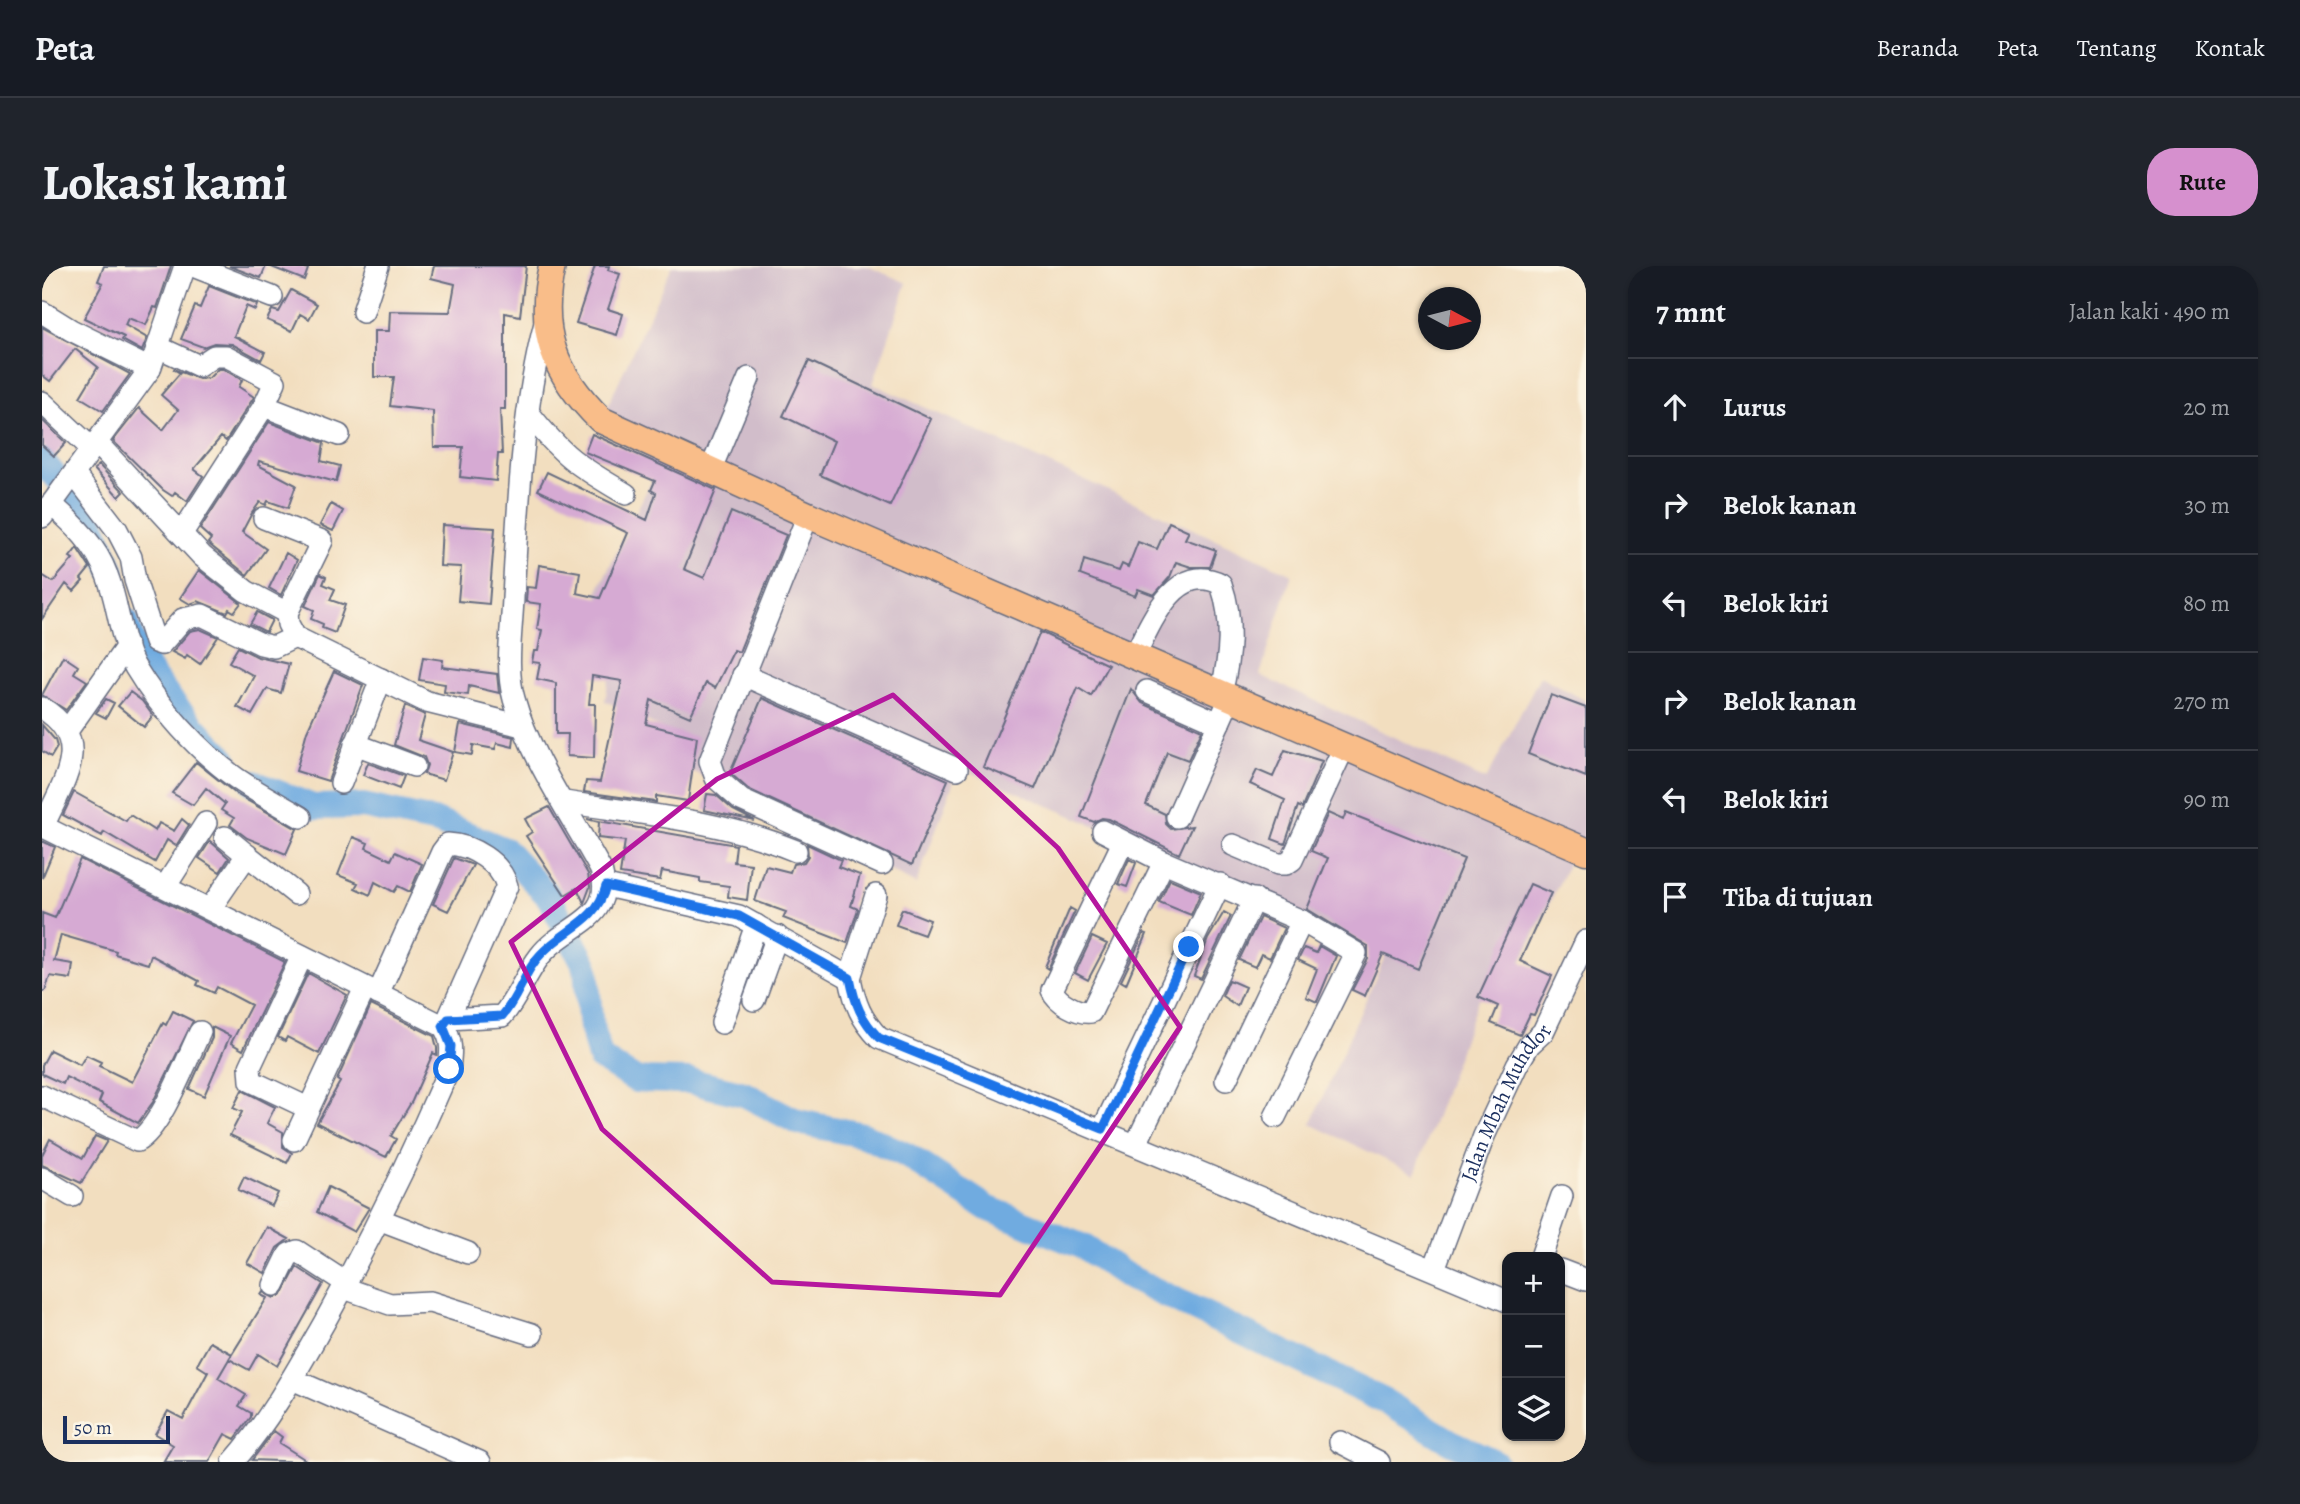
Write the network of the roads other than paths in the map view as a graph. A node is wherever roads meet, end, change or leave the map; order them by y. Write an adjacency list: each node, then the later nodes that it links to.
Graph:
1 (185, 266): 9 (street)
2 (193, 266): 5 (street)
3 (378, 266): 7 (street)
4 (552, 266): 8 (main road)
5 (272, 296)
6 (42, 312): 10 (street)
7 (363, 312)
8 (545, 323): 14 (street); 17 (main road)
9 (158, 347): 10 (street); 13 (street)
10 (150, 369): 16 (street)
11 (749, 379): 17 (street)
12 (42, 402): 16 (street)
13 (264, 406): 15 (street); 23 (street)
14 (528, 412): 19 (street); 34 (street)
15 (339, 435)
16 (94, 446): 18 (street); 23 (street)
17 (710, 471): 21 (main road)
18 (74, 475): 20 (street); 25 (street)
19 (626, 494)
20 (49, 506): 26 (street)
21 (808, 515): 27 (main road); 28 (street)
22 (264, 518): 24 (street)
23 (182, 533): 24 (street)
24 (287, 612): 25 (street)
25 (295, 636): 29 (street)
26 (127, 646): 35 (street); 42 (street)
27 (1135, 655): 31 (main road); 31 (street)
28 (743, 676): 39 (street); 54 (street)
29 (381, 679): 34 (street); 36 (street)
30 (1147, 691): 33 (street)
31 (1226, 696): 33 (street); 37 (main road)
32 (42, 708): 35 (street)
33 (1219, 723): 43 (street)
34 (522, 726): 41 (street)
35 (67, 731): 45 (street)
36 (355, 744): 38 (street); 40 (street)
37 (1344, 747): 49 (street); 51 (main road)
38 (414, 766)
39 (957, 769)
40 (341, 783)
41 (564, 802): 50 (street); 56 (street)
42 (300, 817)
43 (1177, 817)
44 (206, 822): 57 (street)
45 (43, 827): 57 (street)
46 (1103, 831): 48 (street)
47 (225, 837): 52 (street)
48 (1123, 842): 53 (street); 53 (street)
49 (1233, 845)
50 (796, 851)
51 (1586, 851)
52 (247, 855): 58 (street); 61 (street)
53 (1164, 862): 55 (street)
54 (882, 864)
55 (1220, 884): 60 (street); 77 (street)
56 (606, 886): 63 (street); 70 (street)
57 (165, 887): 61 (street)
58 (296, 894)
59 (876, 895): 67 (street)
60 (1254, 899): 62 (street); 79 (street)
61 (210, 909): 66 (street)
62 (1302, 922): 73 (street); 76 (street)
63 (756, 925): 64 (street); 71 (street)
64 (778, 936): 67 (street); 69 (street)
65 (1586, 941): 86 (street, Jalan Mbah Muhdlor)
66 (302, 956): 68 (street); 75 (street)
67 (850, 978): 77 (street)
68 (371, 991): 70 (street); 70 (street); 75 (street)
69 (754, 1000)
70 (445, 1023): 83 (street)
71 (722, 1023)
72 (200, 1032): 74 (street)
73 (1226, 1080)
74 (42, 1096)
75 (308, 1108): 78 (street)
76 (1275, 1117)
77 (1103, 1129): 79 (street)
78 (294, 1140)
79 (1136, 1143): 86 (street)
80 (42, 1178): 81 (street)
81 (72, 1196)
82 (1562, 1196): 84 (street)
83 (381, 1220): 85 (street); 90 (street)
84 (1543, 1252)
85 (468, 1253)
86 (1434, 1269): 91 (street)
87 (1565, 1272): 88 (street)
88 (1586, 1280)
89 (274, 1285): 90 (street)
90 (345, 1285): 92 (street); 93 (street)
91 (1502, 1299)
92 (532, 1334)
93 (292, 1378): 95 (street); 96 (street)
94 (1339, 1442): 97 (street)
95 (233, 1462)
96 (480, 1462)
97 (1379, 1462)

